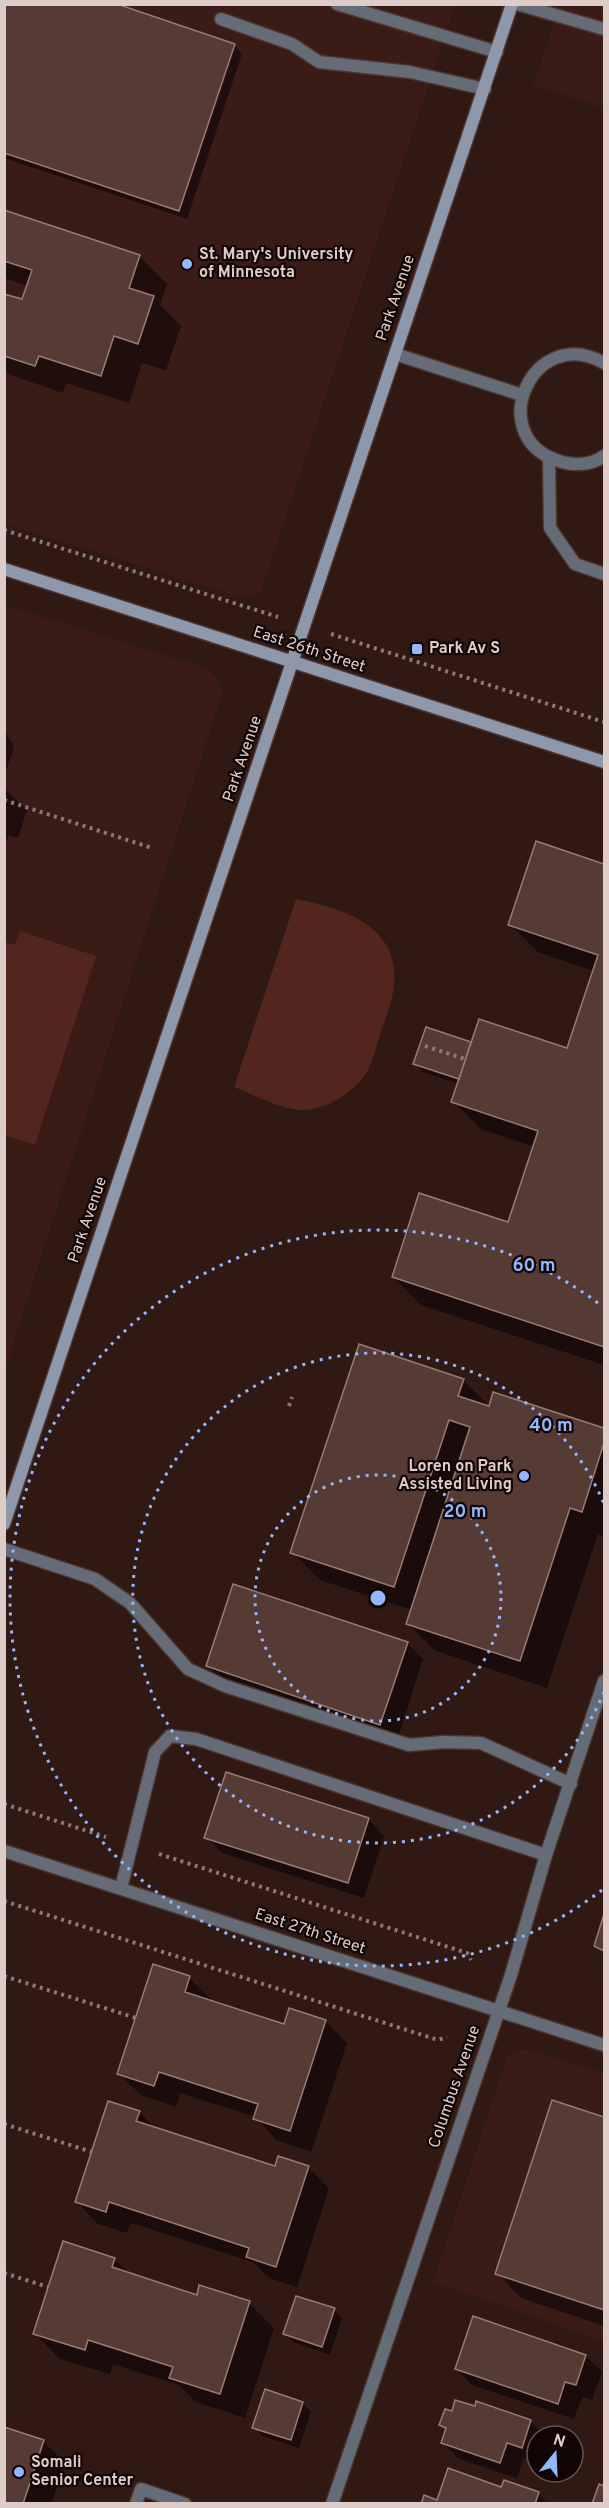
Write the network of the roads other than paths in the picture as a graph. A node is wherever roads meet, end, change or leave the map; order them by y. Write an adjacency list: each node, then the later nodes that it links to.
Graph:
1 (337, 4): 6 (street)
2 (512, 4): 6 (street, Park Avenue)
3 (517, 4): 5 (street)
4 (221, 19): 7 (street)
5 (604, 29)
6 (497, 52): 7 (street, Park Avenue)
7 (485, 89): 8 (street, Park Avenue)
8 (395, 354): 10 (street); 15 (street, Park Avenue)
9 (604, 363): 10 (street)
10 (522, 395): 12 (street)
11 (604, 456): 12 (street)
12 (549, 458): 14 (street)
13 (4, 568): 15 (street, East 26th Street)
14 (604, 574)
15 (293, 662): 16 (street, East 26th Street); 17 (street, Park Avenue)
16 (604, 762)
17 (4, 1524)
18 (4, 1549): 20 (street)
19 (604, 1681): 20 (street, Columbus Avenue)
20 (571, 1784): 22 (street, Columbus Avenue)
21 (4, 1851): 23 (street, East 27th Street)
22 (546, 1855): 23 (street); 24 (street, Columbus Avenue)
23 (121, 1888): 24 (street, East 27th Street)
24 (498, 2011): 25 (street, East 27th Street); 28 (street, Columbus Avenue)
25 (604, 2045)
26 (136, 2504): 27 (street)
27 (185, 2504)
28 (332, 2504)

